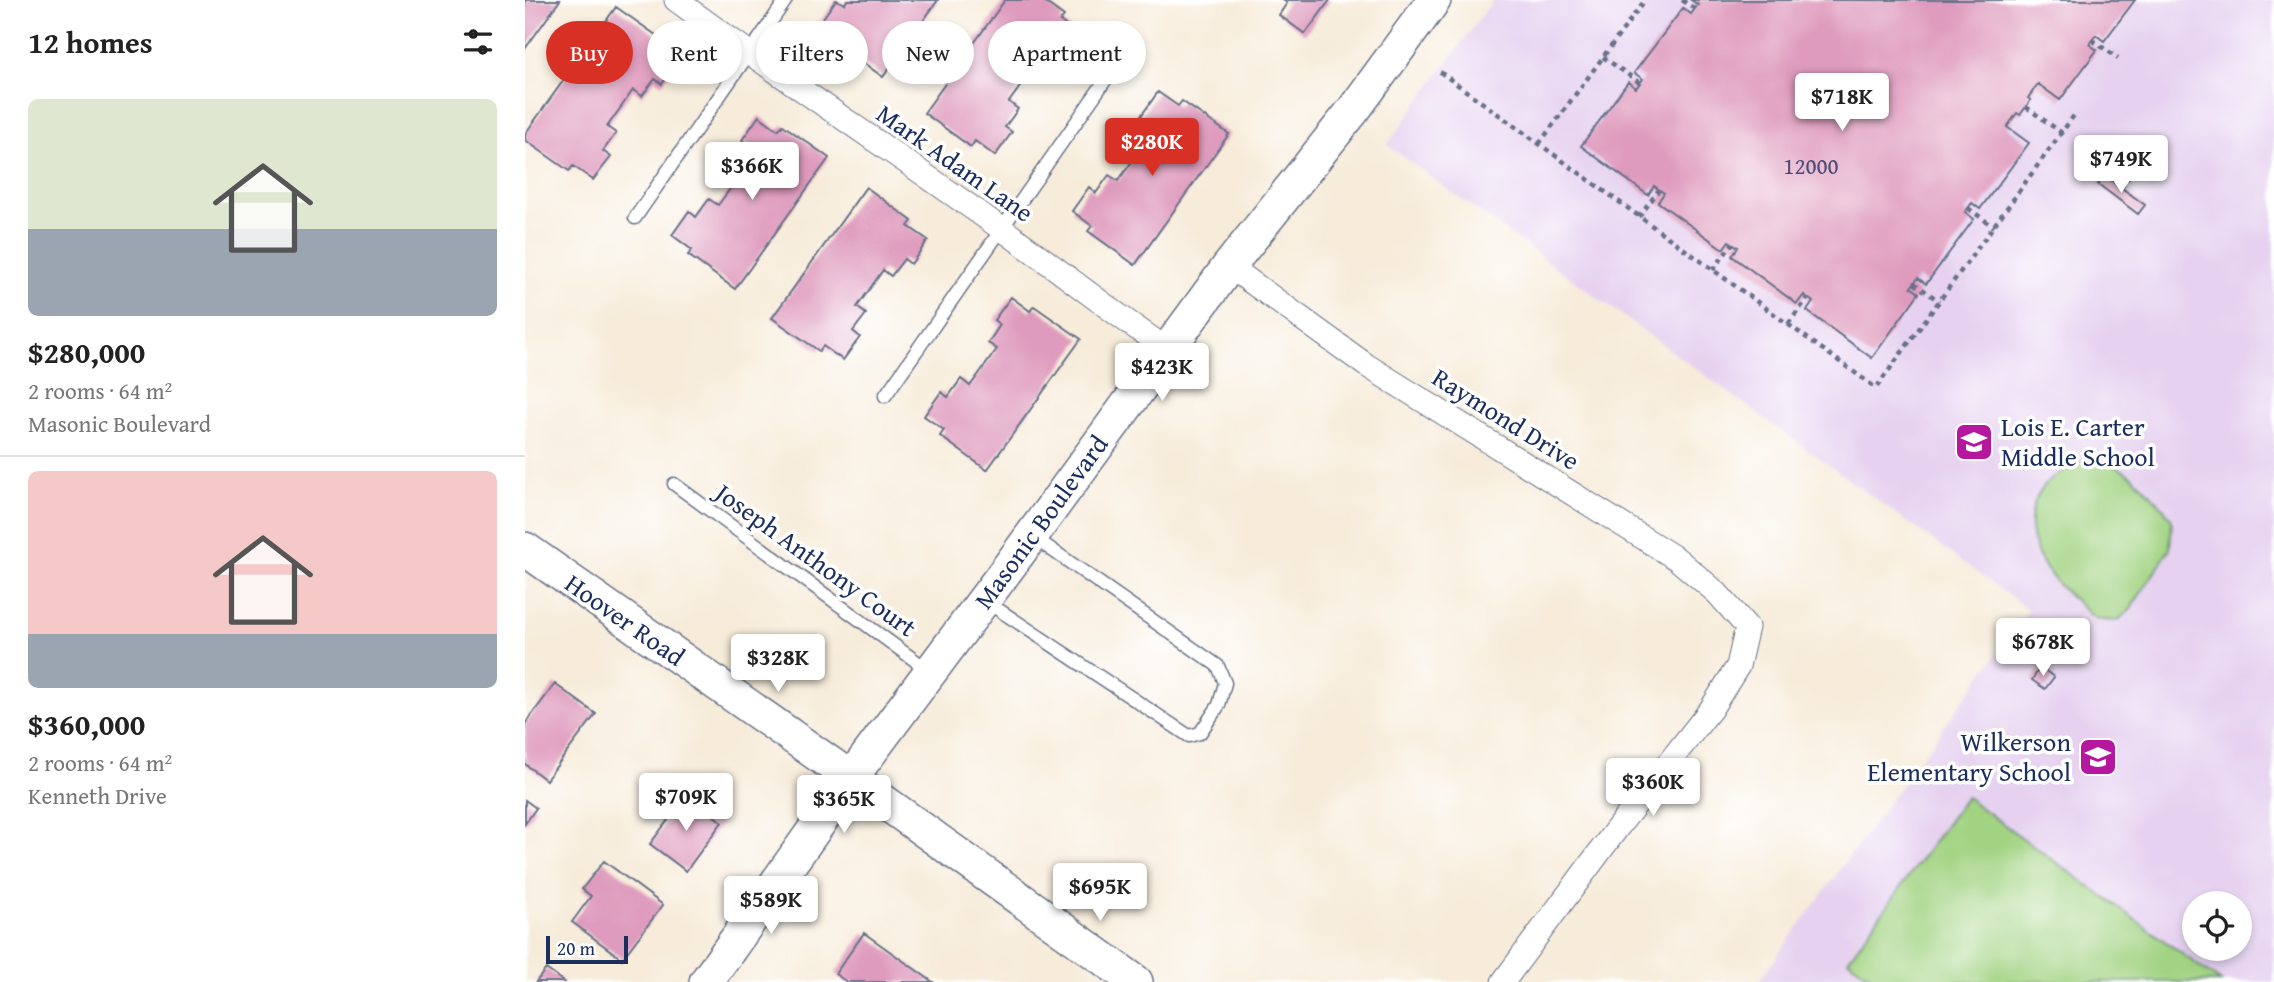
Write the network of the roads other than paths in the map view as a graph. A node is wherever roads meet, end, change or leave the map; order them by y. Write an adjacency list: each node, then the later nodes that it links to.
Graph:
1 (676, 0): 4 (street, Mark Adam Lane)
2 (786, 0): 4 (lane)
3 (1434, 0): 8 (street, Masonic Boulevard)
4 (749, 53): 6 (lane); 7 (street, Mark Adam Lane)
5 (1103, 84): 7 (lane)
6 (635, 218)
7 (1001, 228): 9 (street, Mark Adam Lane); 10 (lane)
8 (1229, 266): 9 (street, Masonic Boulevard); 19 (street, Raymond Drive)
9 (1167, 349): 12 (street, Masonic Boulevard)
10 (885, 396)
11 (674, 484): 15 (lane, Joseph Anthony Court)
12 (1031, 536): 14 (street, Masonic Boulevard); 14 (lane)
13 (525, 549): 16 (street, Hoover Road)
14 (984, 600): 15 (street, Masonic Boulevard)
15 (930, 672): 16 (street, Masonic Boulevard)
16 (851, 778): 17 (street, Hoover Road); 18 (street, Masonic Boulevard)
17 (1129, 980)
18 (706, 982)
19 (1503, 982)

